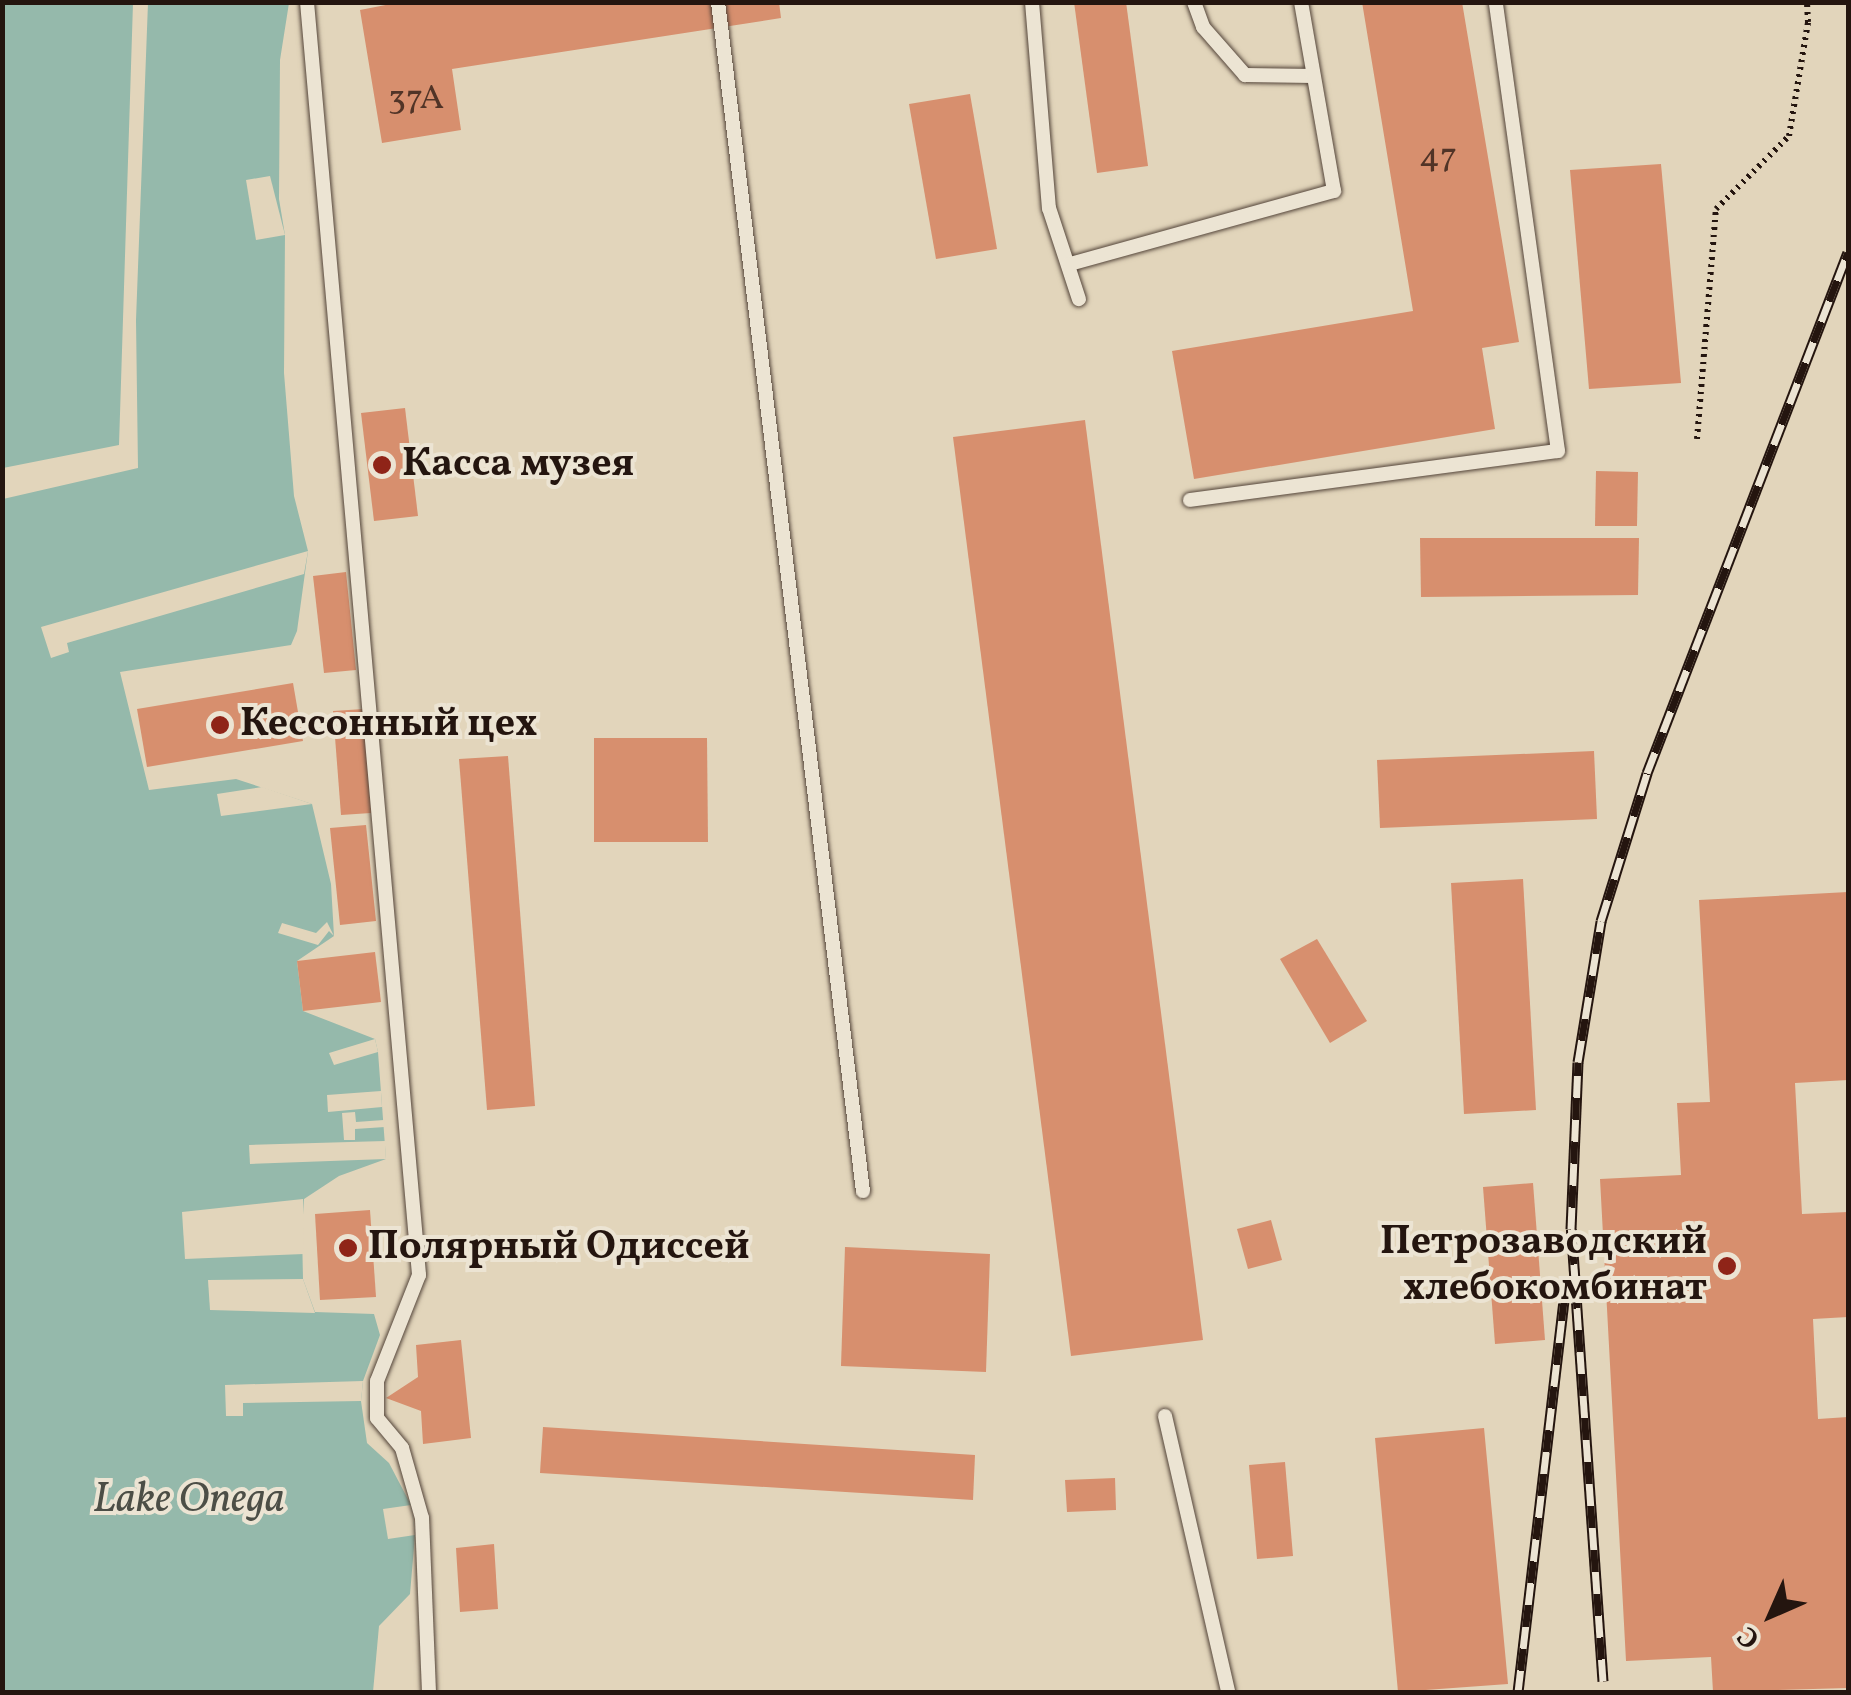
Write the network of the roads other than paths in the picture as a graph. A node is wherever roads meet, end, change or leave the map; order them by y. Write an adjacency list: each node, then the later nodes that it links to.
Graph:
1 (307, 2): 13 (lane)
2 (718, 2): 11 (lane)
3 (1032, 2): 8 (lane)
4 (1194, 2): 7 (lane)
5 (1301, 2): 7 (lane)
6 (1496, 2): 10 (lane)
7 (1313, 76): 8 (lane)
8 (1070, 264): 9 (lane)
9 (1079, 300)
10 (1190, 500)
11 (863, 1191)
12 (1165, 1416): 14 (lane)
13 (429, 1692)
14 (1228, 1692)

